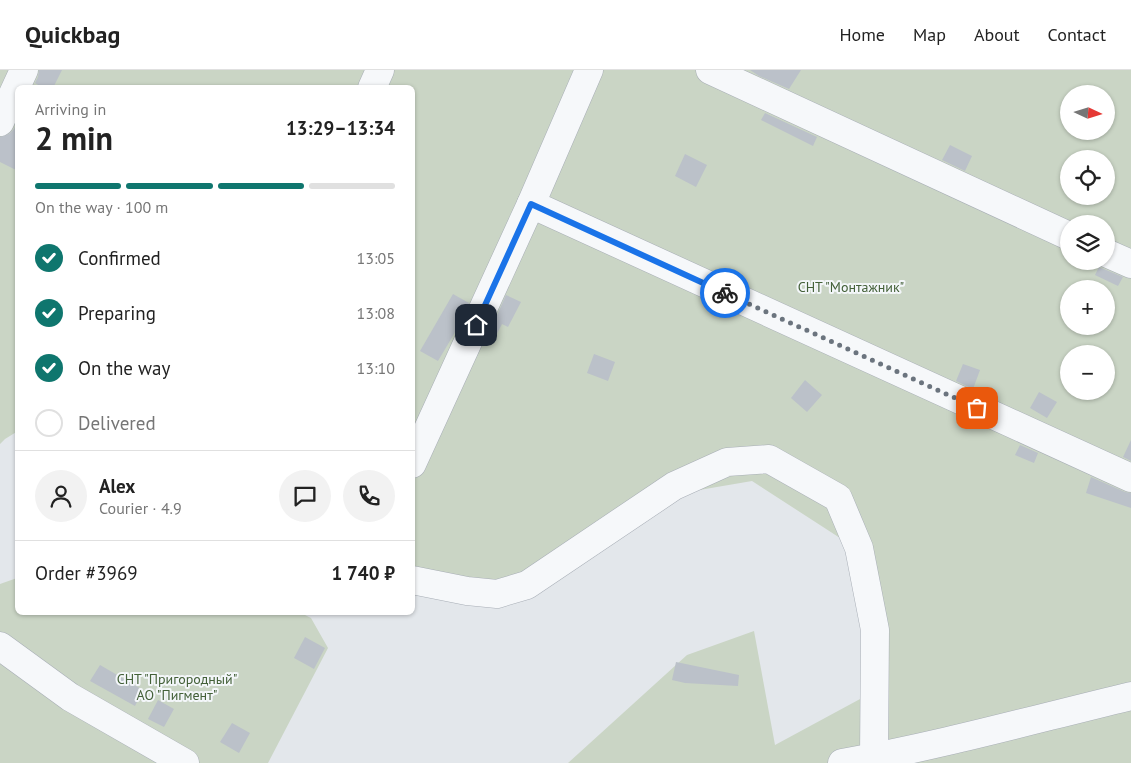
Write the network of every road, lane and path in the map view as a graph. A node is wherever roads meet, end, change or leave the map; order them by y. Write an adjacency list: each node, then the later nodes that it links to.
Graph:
1 (24, 70): 5 (street)
2 (380, 70): 6 (street)
3 (589, 70): 9 (street)
4 (710, 70): 10 (street)
5 (17, 85)
6 (373, 85)
7 (15, 90): 8 (street)
8 (0, 122)
9 (531, 204): 13 (street); 14 (street)
10 (1060, 232)
11 (1115, 257): 12 (street)
12 (1131, 264)
13 (415, 457)
14 (1131, 478)
15 (415, 581): 18 (street)
16 (0, 646): 19 (street)
17 (1131, 696): 18 (street)
18 (874, 758): 20 (street)
19 (184, 763)
20 (842, 763)

